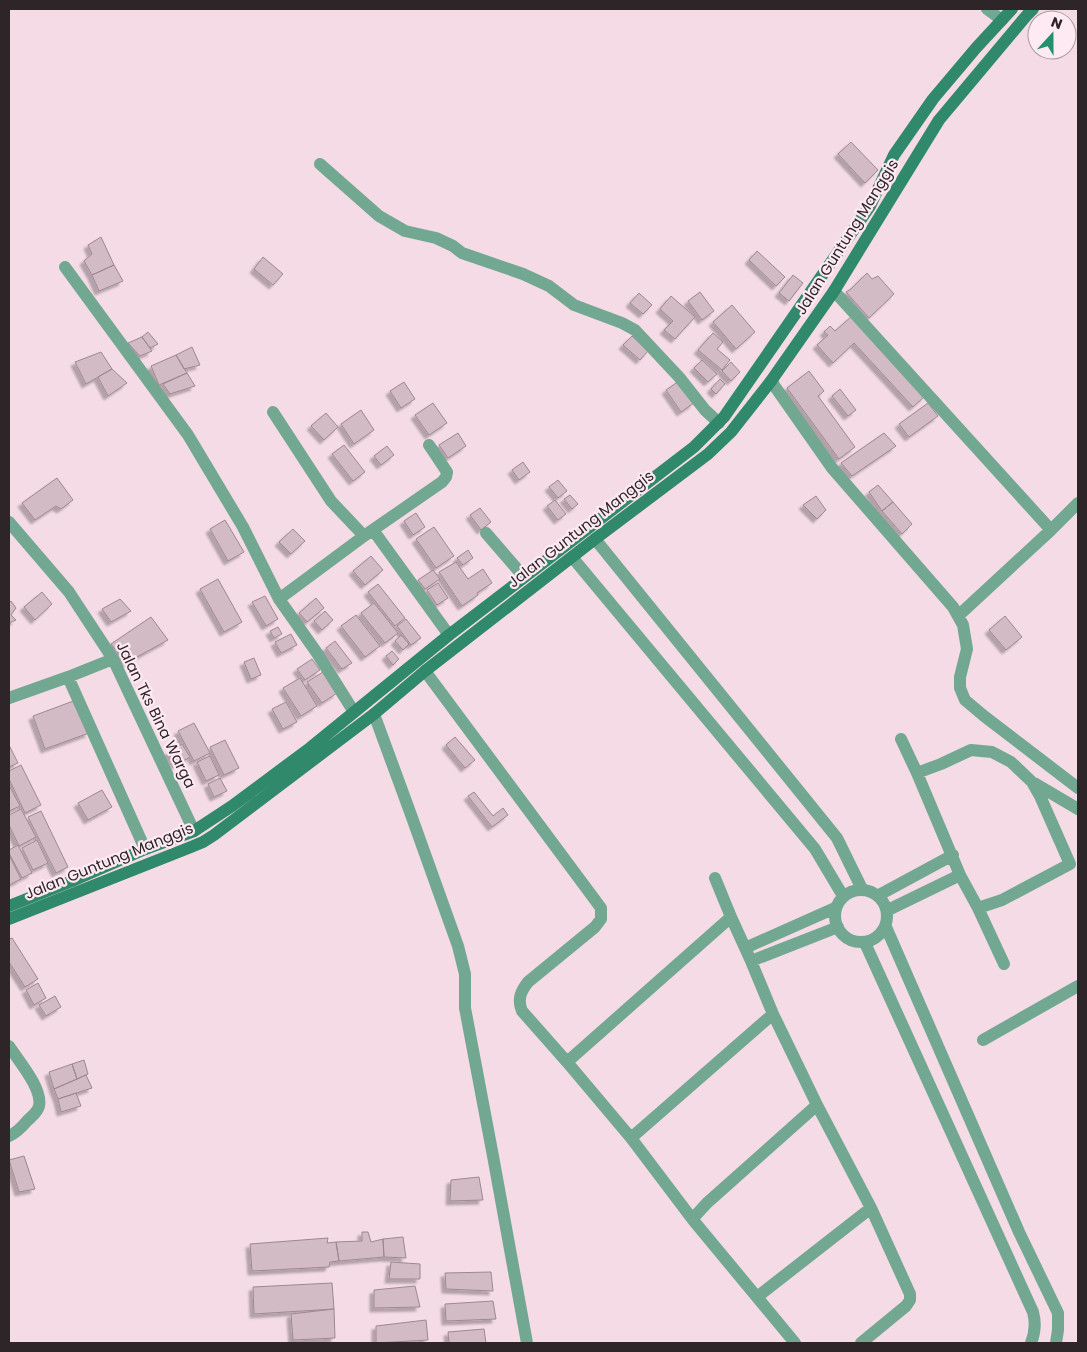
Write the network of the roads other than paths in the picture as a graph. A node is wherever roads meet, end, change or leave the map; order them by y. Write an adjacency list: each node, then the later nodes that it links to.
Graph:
1 (987, 9): 4 (street)
2 (1012, 9): 4 (street, Jalan Guntung Manggis)
3 (1033, 9): 7 (street, Jalan Guntung Manggis)
4 (1002, 20): 10 (street, Jalan Guntung Manggis)
5 (320, 164): 10 (street)
6 (65, 267): 20 (street)
7 (834, 291): 8 (street, Jalan Guntung Manggis); 14 (street)
8 (771, 381): 17 (street, Jalan Guntung Manggis); 21 (street)
9 (274, 412): 15 (street)
10 (719, 423): 19 (street, Jalan Guntung Manggis)
11 (429, 445): 15 (street)
12 (1078, 503): 14 (street)
13 (9, 522): 23 (street, Jalan Tks Bina Warga)
14 (1051, 530): 21 (street)
15 (368, 533): 20 (street); 22 (street)
16 (486, 533): 19 (street)
17 (595, 539): 18 (street, Jalan Guntung Manggis); 40 (street)
18 (572, 557): 24 (street, Jalan Guntung Manggis); 42 (street)
19 (524, 578): 22 (street, Jalan Guntung Manggis)
20 (279, 599): 27 (street)
21 (958, 616): 32 (street)
22 (450, 635): 27 (street, Jalan Guntung Manggis)
23 (113, 659): 25 (street); 34 (street, Jalan Tks Bina Warga)
24 (425, 671): 28 (street, Jalan Guntung Manggis); 59 (street)
25 (68, 677): 26 (street); 35 (street)
26 (9, 698)
27 (354, 712): 34 (street, Jalan Guntung Manggis)
28 (374, 714): 48 (street, Jalan Guntung Manggis); 66 (street)
29 (901, 739): 30 (street)
30 (917, 773): 31 (street); 36 (street)
31 (1032, 782): 33 (street); 37 (street)
32 (1078, 788)
33 (1078, 809)
34 (194, 831): 35 (street, Jalan Guntung Manggis)
35 (145, 849): 43 (street, Jalan Guntung Manggis)
36 (953, 856): 38 (street); 41 (street)
37 (1074, 861): 45 (street)
38 (960, 875): 45 (street); 46 (street)
39 (716, 878): 47 (street)
40 (862, 889): 41 (street); 42 (street)
41 (879, 895): 46 (street)
42 (843, 896): 44 (street)
43 (9, 906)
44 (836, 908): 49 (street); 52 (street)
45 (978, 908): 54 (street)
46 (888, 910): 50 (street)
47 (731, 917): 52 (street); 59 (street)
48 (9, 919)
49 (838, 927): 51 (street); 53 (street)
50 (886, 927): 51 (street); 70 (street)
51 (865, 943): 69 (street)
52 (745, 948): 53 (street)
53 (751, 961): 56 (street)
54 (1004, 964)
55 (1078, 986): 57 (street)
56 (773, 1014): 60 (street); 62 (street)
57 (983, 1040)
58 (9, 1046): 61 (street)
59 (567, 1062): 62 (street)
60 (818, 1105): 63 (street); 64 (street)
61 (9, 1136)
62 (631, 1138): 64 (street)
63 (870, 1208): 65 (street); 68 (street)
64 (693, 1220): 65 (street)
65 (757, 1297): 67 (street)
66 (527, 1343)
67 (795, 1343)
68 (861, 1343)
69 (1031, 1343)
70 (1056, 1343)

